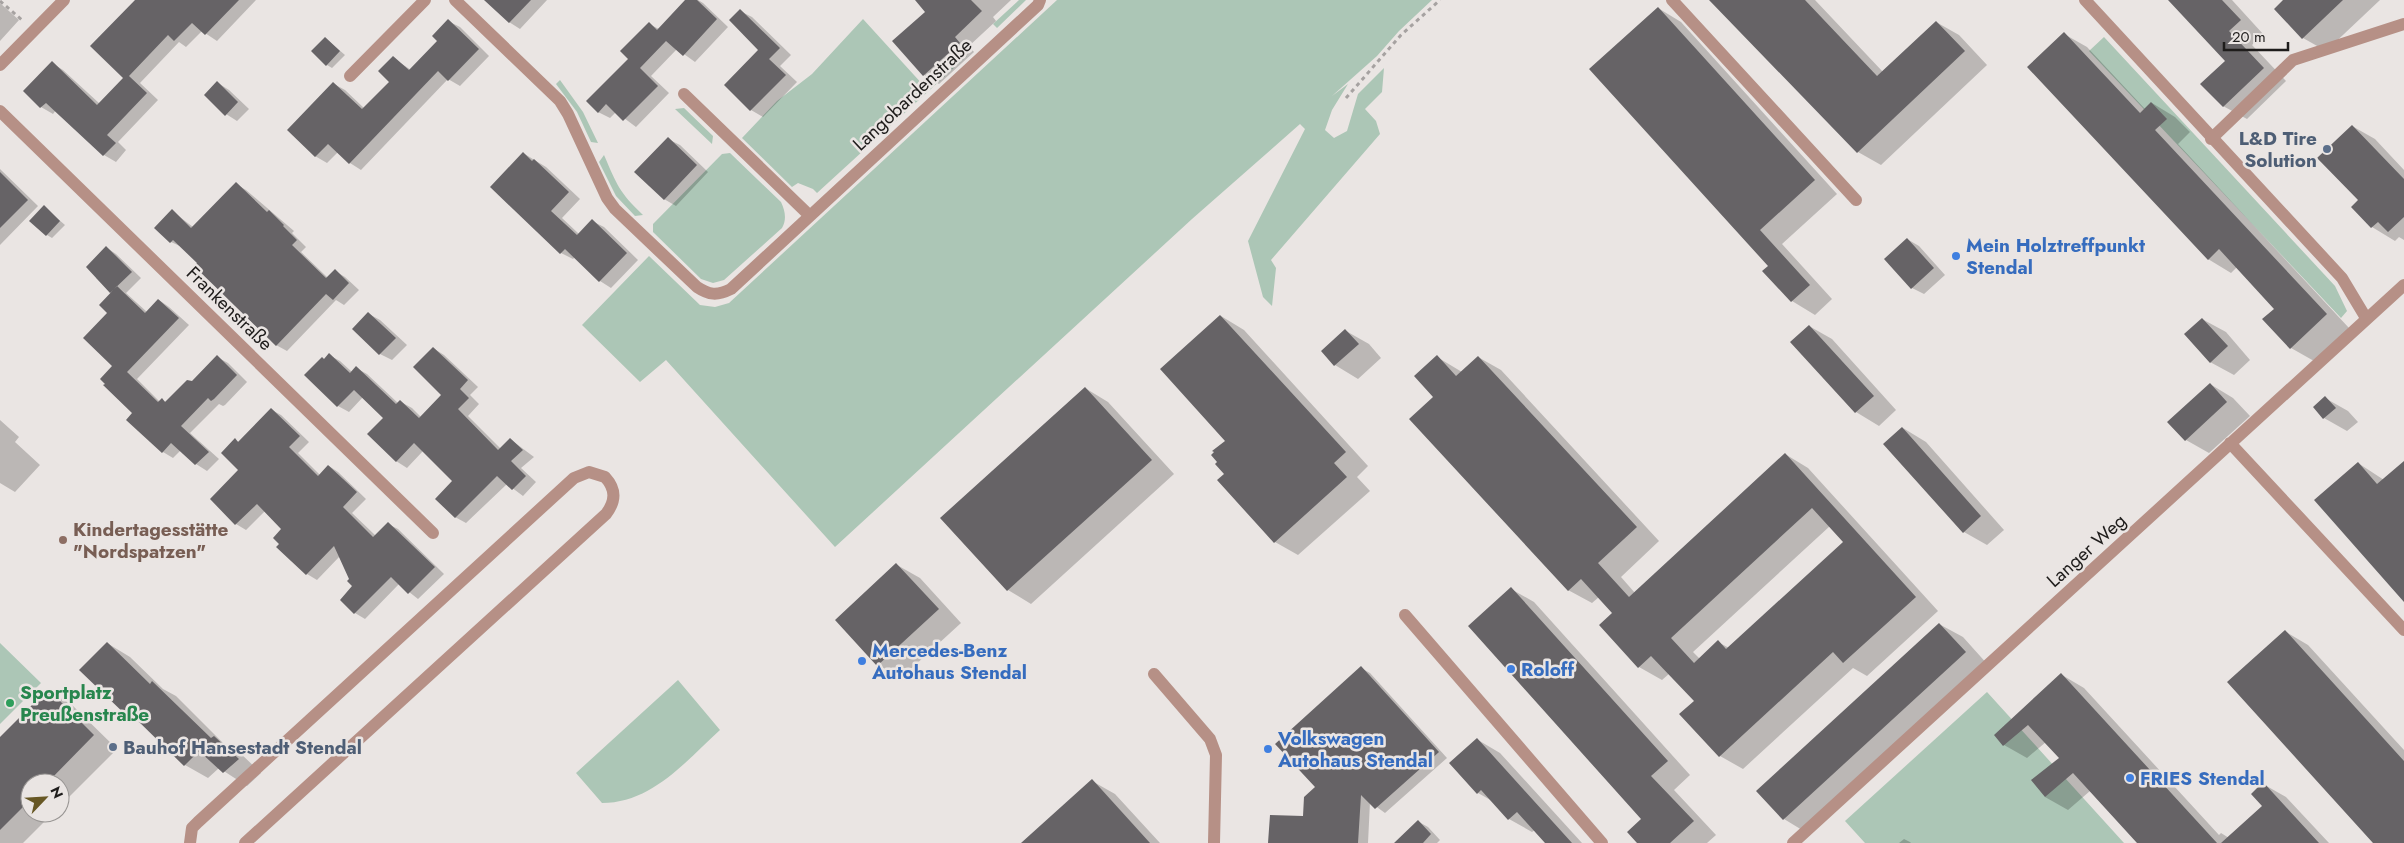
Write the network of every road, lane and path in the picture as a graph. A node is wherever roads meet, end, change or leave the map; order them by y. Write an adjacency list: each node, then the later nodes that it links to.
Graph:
1 (64, 0): 10 (street)
2 (425, 0): 12 (street)
3 (455, 0): 18 (street, Langobardenstraße)
4 (1040, 0): 18 (street, Langobardenstraße)
5 (1440, 0): 14 (path)
6 (1672, 0): 17 (street)
7 (0, 1): 10 (path)
8 (2090, 2): 16 (street)
9 (2404, 24): 16 (street)
10 (34, 31): 11 (street)
11 (0, 65)
12 (350, 76)
13 (684, 94): 18 (street)
14 (1346, 98)
15 (0, 111): 22 (street, Frankenstraße)
16 (2211, 138): 20 (street)
17 (1856, 200)
18 (809, 215)
19 (2404, 285): 20 (street, Langer Weg)
20 (2366, 318): 21 (street, Langer Weg)
21 (2230, 443): 24 (street); 30 (street, Langer Weg)
22 (433, 533)
23 (1404, 615): 29 (street)
24 (2404, 630)
25 (1154, 674): 28 (street)
26 (190, 843): 27 (street)
27 (245, 843)
28 (1214, 843)
29 (1602, 843)
30 (1793, 843)

